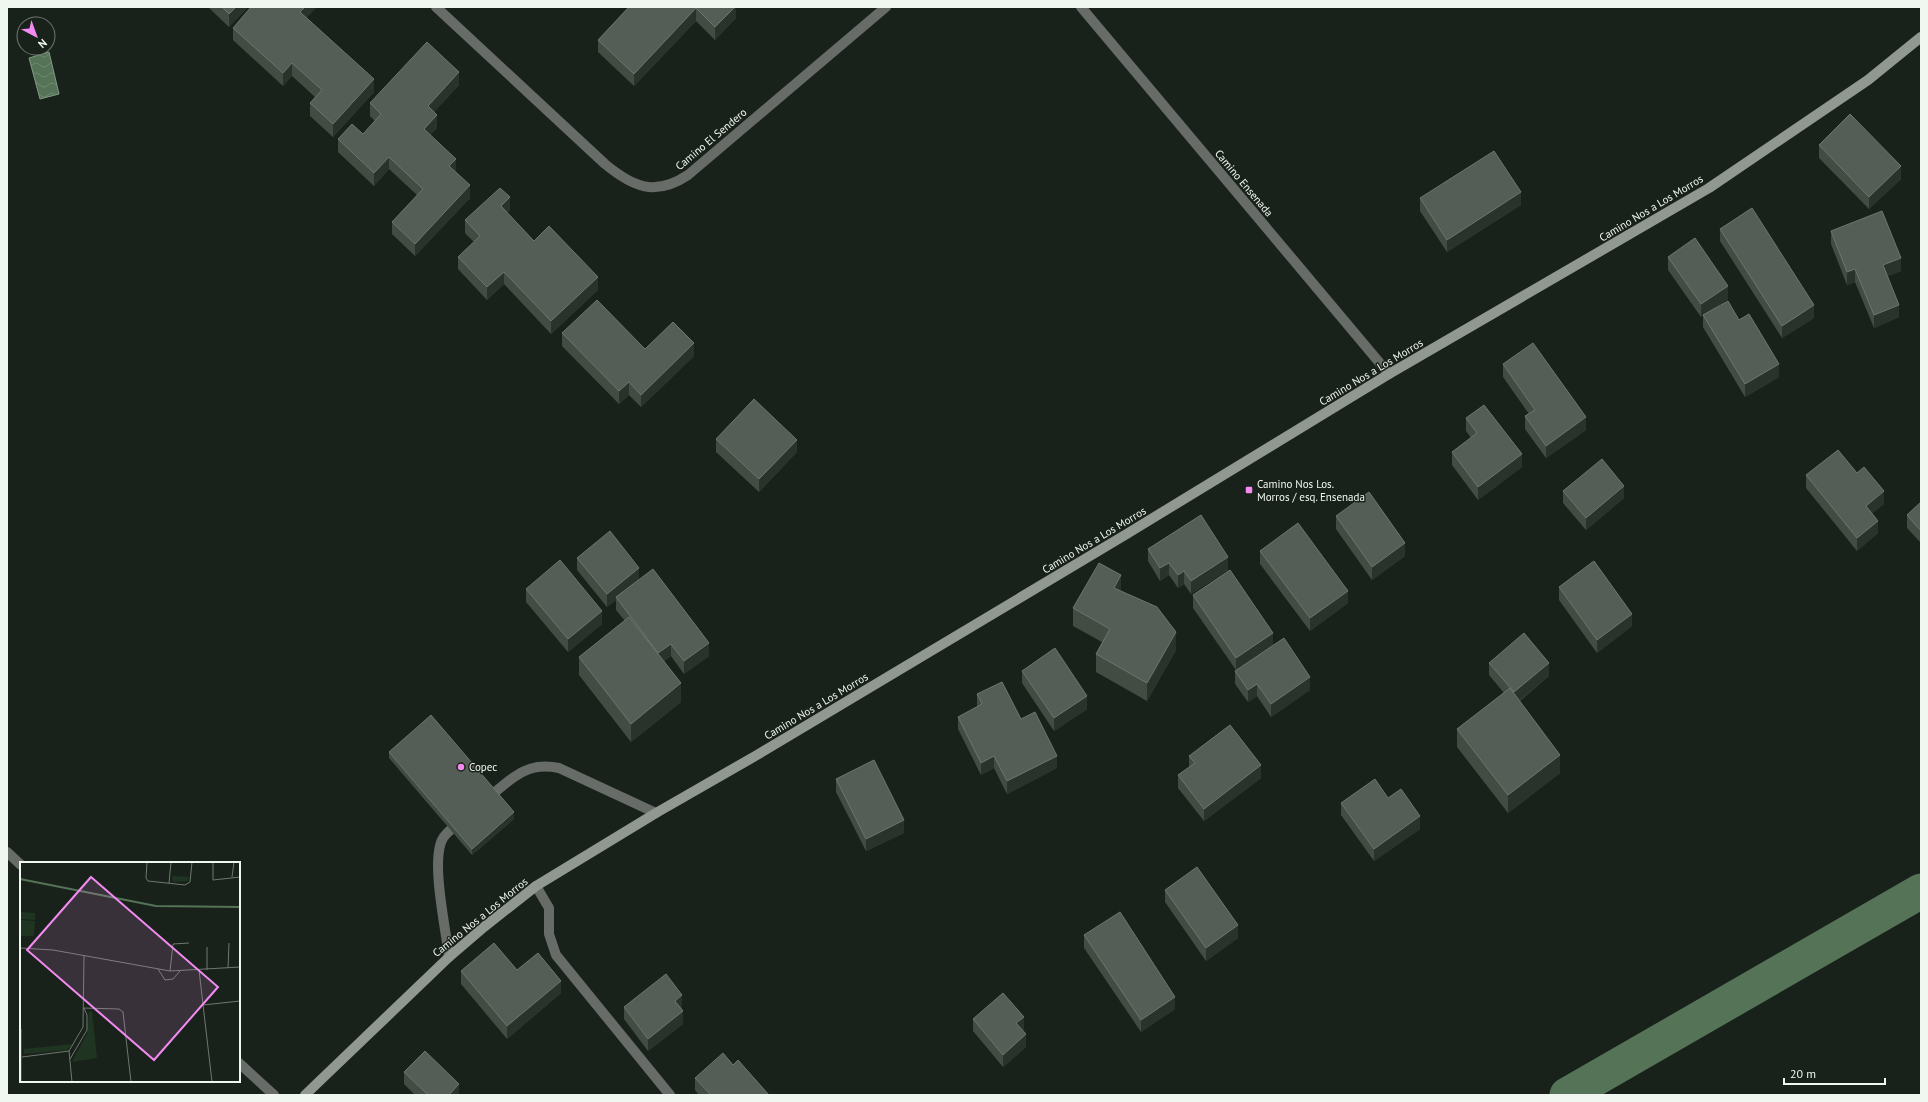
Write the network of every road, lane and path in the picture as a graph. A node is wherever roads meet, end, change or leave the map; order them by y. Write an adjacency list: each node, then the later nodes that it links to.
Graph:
1 (436, 7): 2 (street, Camino El Sendero)
2 (886, 7)
3 (1081, 7): 5 (street, Camino Ensenada)
4 (1921, 38): 5 (main road, Camino Nos a Los Morros)
5 (1389, 374): 7 (main road, Camino Nos a Los Morros)
6 (480, 805): 7 (street)
7 (656, 813): 11 (main road, Camino Nos a Los Morros)
8 (468, 815): 12 (street)
9 (7, 852): 10 (street)
10 (20, 864)
11 (536, 886): 12 (main road, Camino Nos a Los Morros); 16 (street)
12 (449, 957): 15 (main road, Camino Nos a Los Morros)
13 (240, 1064): 14 (street)
14 (274, 1095)
15 (305, 1095)
16 (670, 1095)

